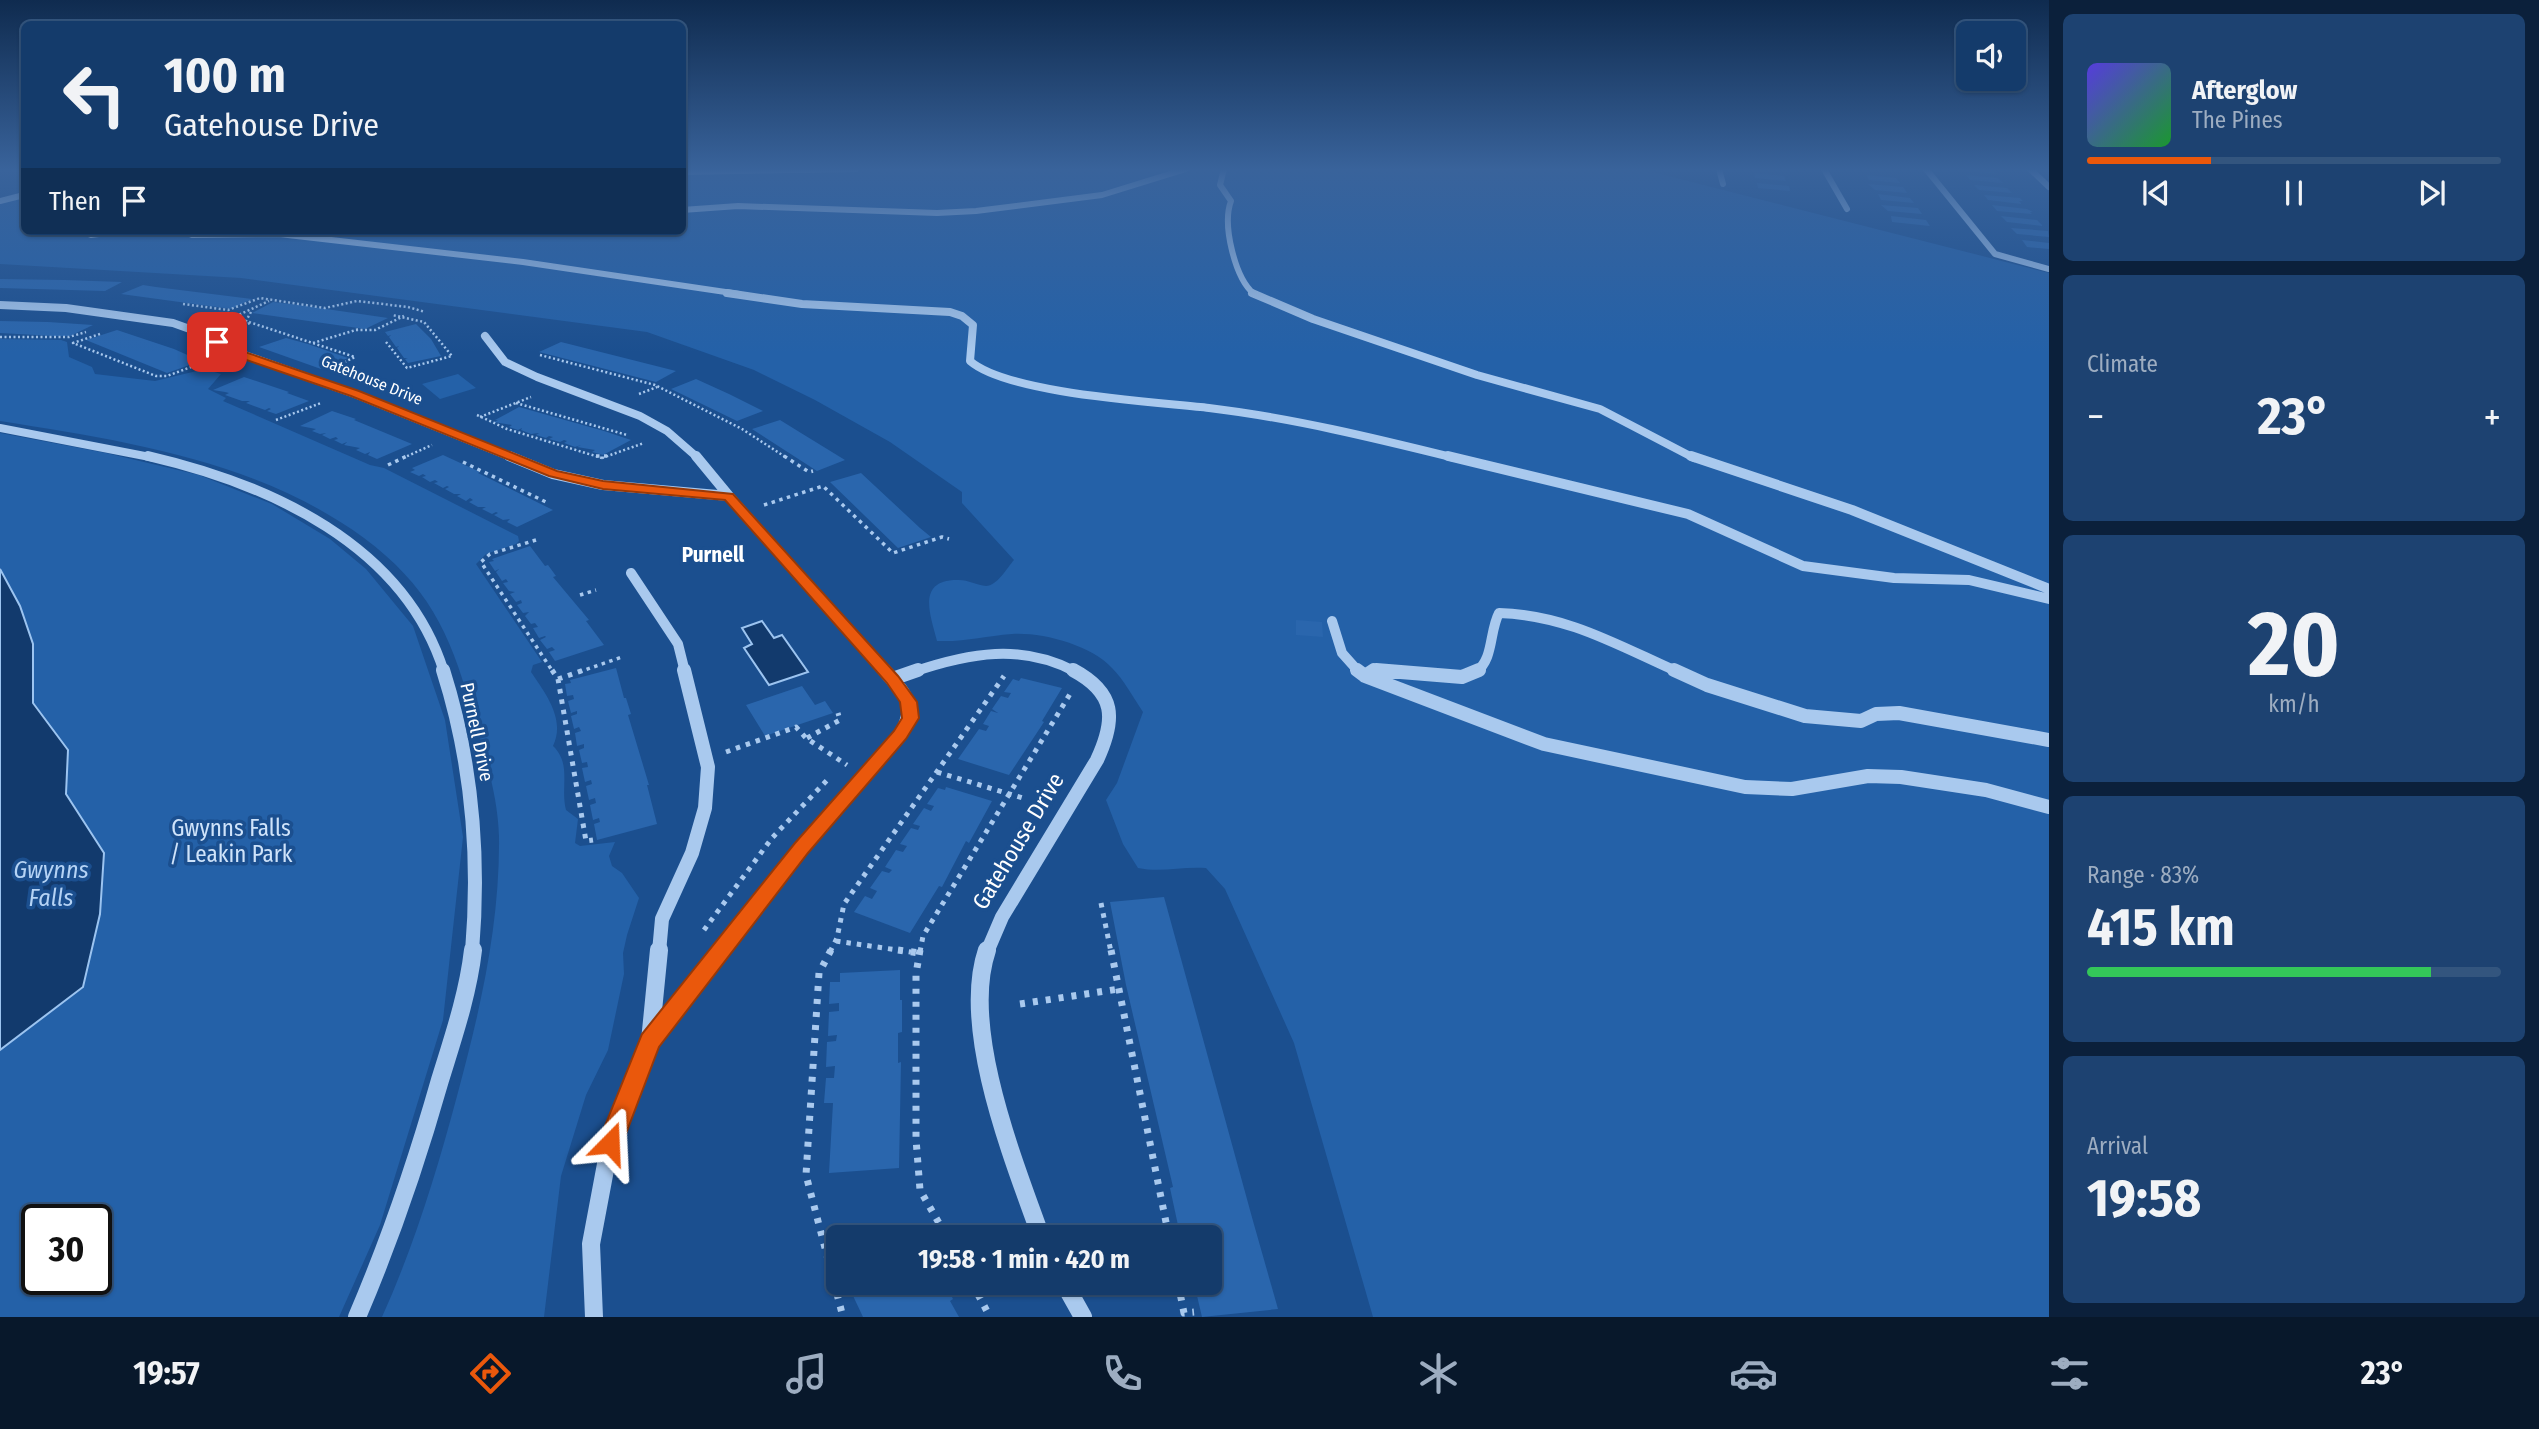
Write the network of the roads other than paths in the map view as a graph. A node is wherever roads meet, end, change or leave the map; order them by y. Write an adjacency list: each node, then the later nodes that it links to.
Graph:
1 (1226, 230): 10 (street)
2 (1976, 230): 4 (street)
3 (288, 235): 11 (street)
4 (2049, 269)
5 (0, 305): 8 (street, Gatehouse Drive)
6 (485, 336): 8 (street)
7 (0, 428): 20 (street, Purnell Drive)
8 (729, 496): 14 (street)
9 (631, 573): 17 (street)
10 (2049, 589)
11 (2049, 599)
12 (1332, 621): 13 (street)
13 (1365, 676): 15 (street); 16 (street)
14 (892, 679): 17 (street); 18 (street, Gatehouse Drive)
15 (2049, 740)
16 (2049, 807)
17 (650, 1041): 21 (street)
18 (1037, 1225)
19 (1071, 1295): 22 (street)
20 (357, 1317)
21 (594, 1317)
22 (1083, 1317)

